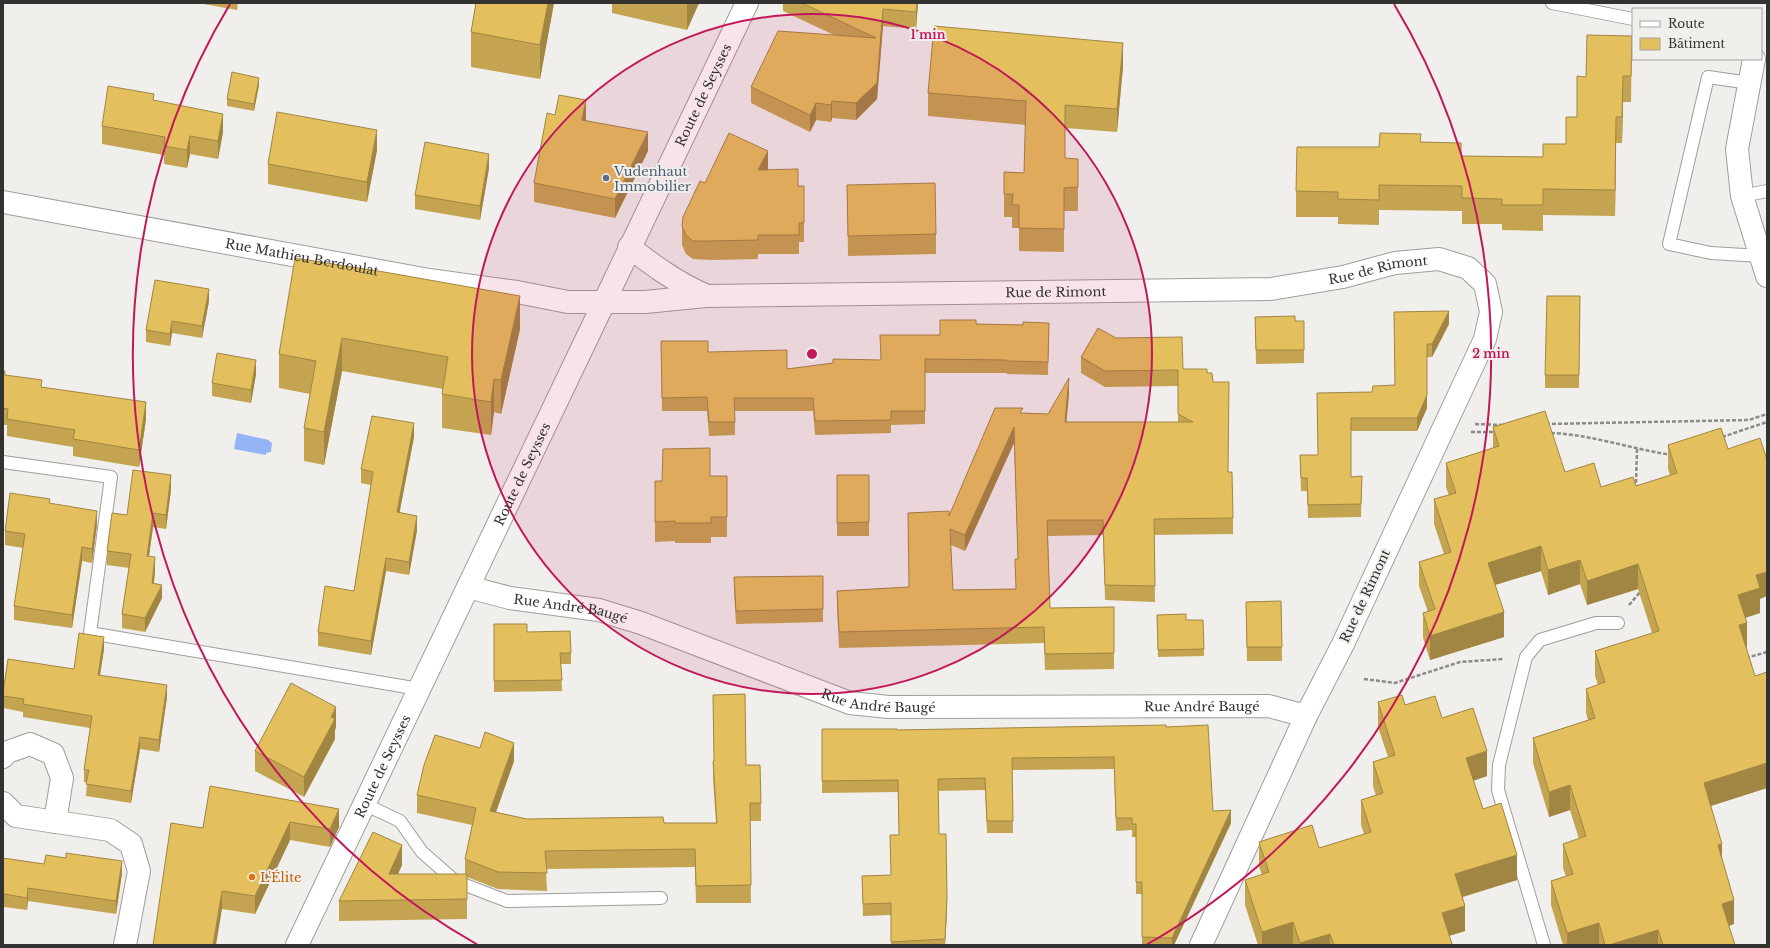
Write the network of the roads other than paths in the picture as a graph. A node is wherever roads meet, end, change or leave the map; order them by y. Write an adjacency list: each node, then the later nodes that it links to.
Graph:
1 (747, 3): 9 (street, Route de Seysses)
2 (1552, 3): 3 (lane)
3 (1632, 20)
4 (1754, 60): 5 (street)
5 (1750, 83): 7 (street); 10 (lane)
6 (1767, 191): 7 (lane)
7 (1742, 196): 10 (street)
8 (3, 202): 12 (street, Rue Mathieu Berdoulat)
9 (629, 247): 11 (street, Rue de Rimont); 12 (street, Route de Seysses)
10 (1764, 266)
11 (706, 296): 12 (street, Rue de Rimont); 17 (street, Rue de Rimont)
12 (603, 302): 14 (street, Route de Seysses)
13 (3, 462): 16 (lane)
14 (468, 588): 16 (street, Route de Seysses); 17 (street, Rue André Baugé)
15 (1618, 622): 26 (lane)
16 (419, 689): 20 (street, Route de Seysses)
17 (1306, 716): 25 (street, Rue de Rimont)
18 (3, 756): 21 (street)
19 (3, 803): 21 (street)
20 (364, 804): 22 (lane); 24 (street, Route de Seysses)
21 (56, 822): 23 (street)
22 (661, 898)
23 (125, 945)
24 (298, 945)
25 (1201, 945)
26 (1544, 945)

